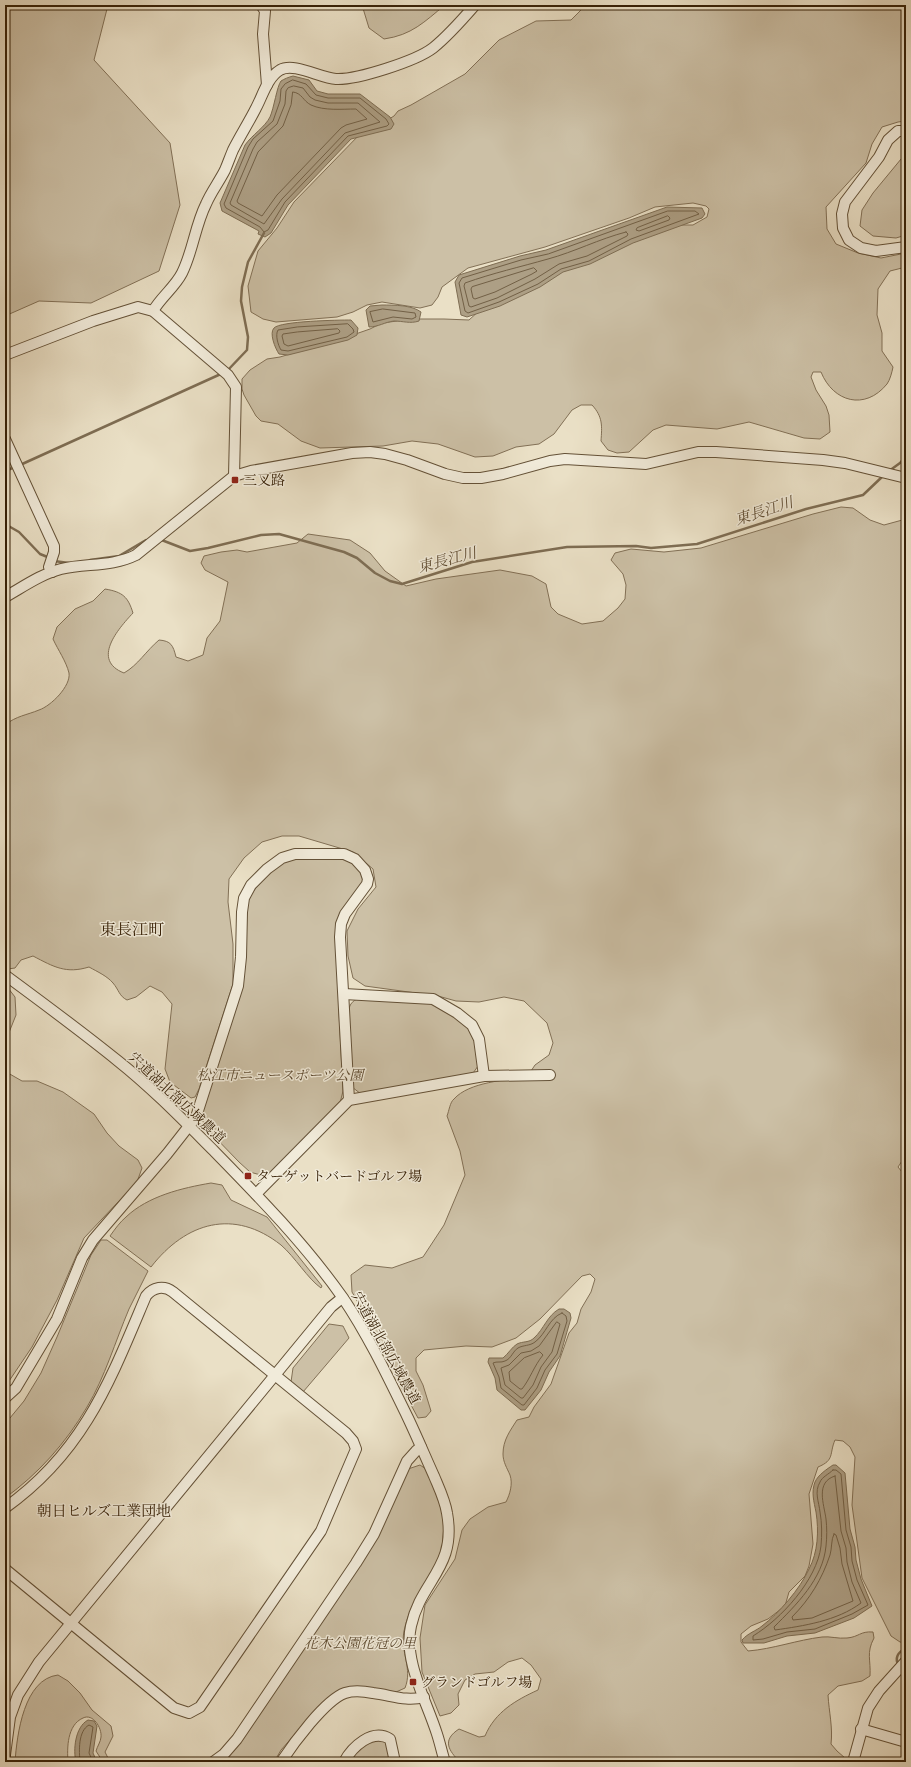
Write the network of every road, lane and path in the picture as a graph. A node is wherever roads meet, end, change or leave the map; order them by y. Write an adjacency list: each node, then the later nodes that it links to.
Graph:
1 (261, 5): 3 (street)
2 (475, 5): 3 (street)
3 (267, 85): 6 (street)
4 (906, 131): 5 (street)
5 (906, 247)
6 (153, 311): 7 (street); 9 (street)
7 (5, 355)
8 (5, 439): 11 (street)
9 (234, 476): 10 (street); 11 (street)
10 (906, 478)
11 (52, 572): 12 (street)
12 (5, 596)
13 (5, 975): 18 (street, 宍道湖北部広域農道)
14 (344, 994): 16 (street); 17 (street); 18 (street)
15 (550, 1075): 16 (street)
16 (484, 1076): 17 (street)
17 (349, 1100): 19 (street)
18 (188, 1126): 19 (street, 宍道湖北部広域農道); 22 (street)
19 (256, 1194): 20 (street, 宍道湖北部広域農道)
20 (342, 1298): 21 (street); 23 (street, 宍道湖北部広域農道)
21 (275, 1375): 24 (street); 26 (street); 26 (street)
22 (5, 1398)
23 (421, 1446): 28 (street, 宍道湖北部広域農道); 33 (street)
24 (5, 1508)
25 (5, 1569): 26 (street)
26 (71, 1623): 31 (street)
27 (906, 1661): 29 (street)
28 (424, 1696): 34 (street); 36 (street, 宍道湖北部広域農道)
29 (861, 1729): 30 (street); 37 (street)
30 (906, 1742)
31 (5, 1755)
32 (345, 1761): 35 (street)
33 (213, 1762)
34 (281, 1762)
35 (395, 1762)
36 (445, 1762)
37 (853, 1762)

